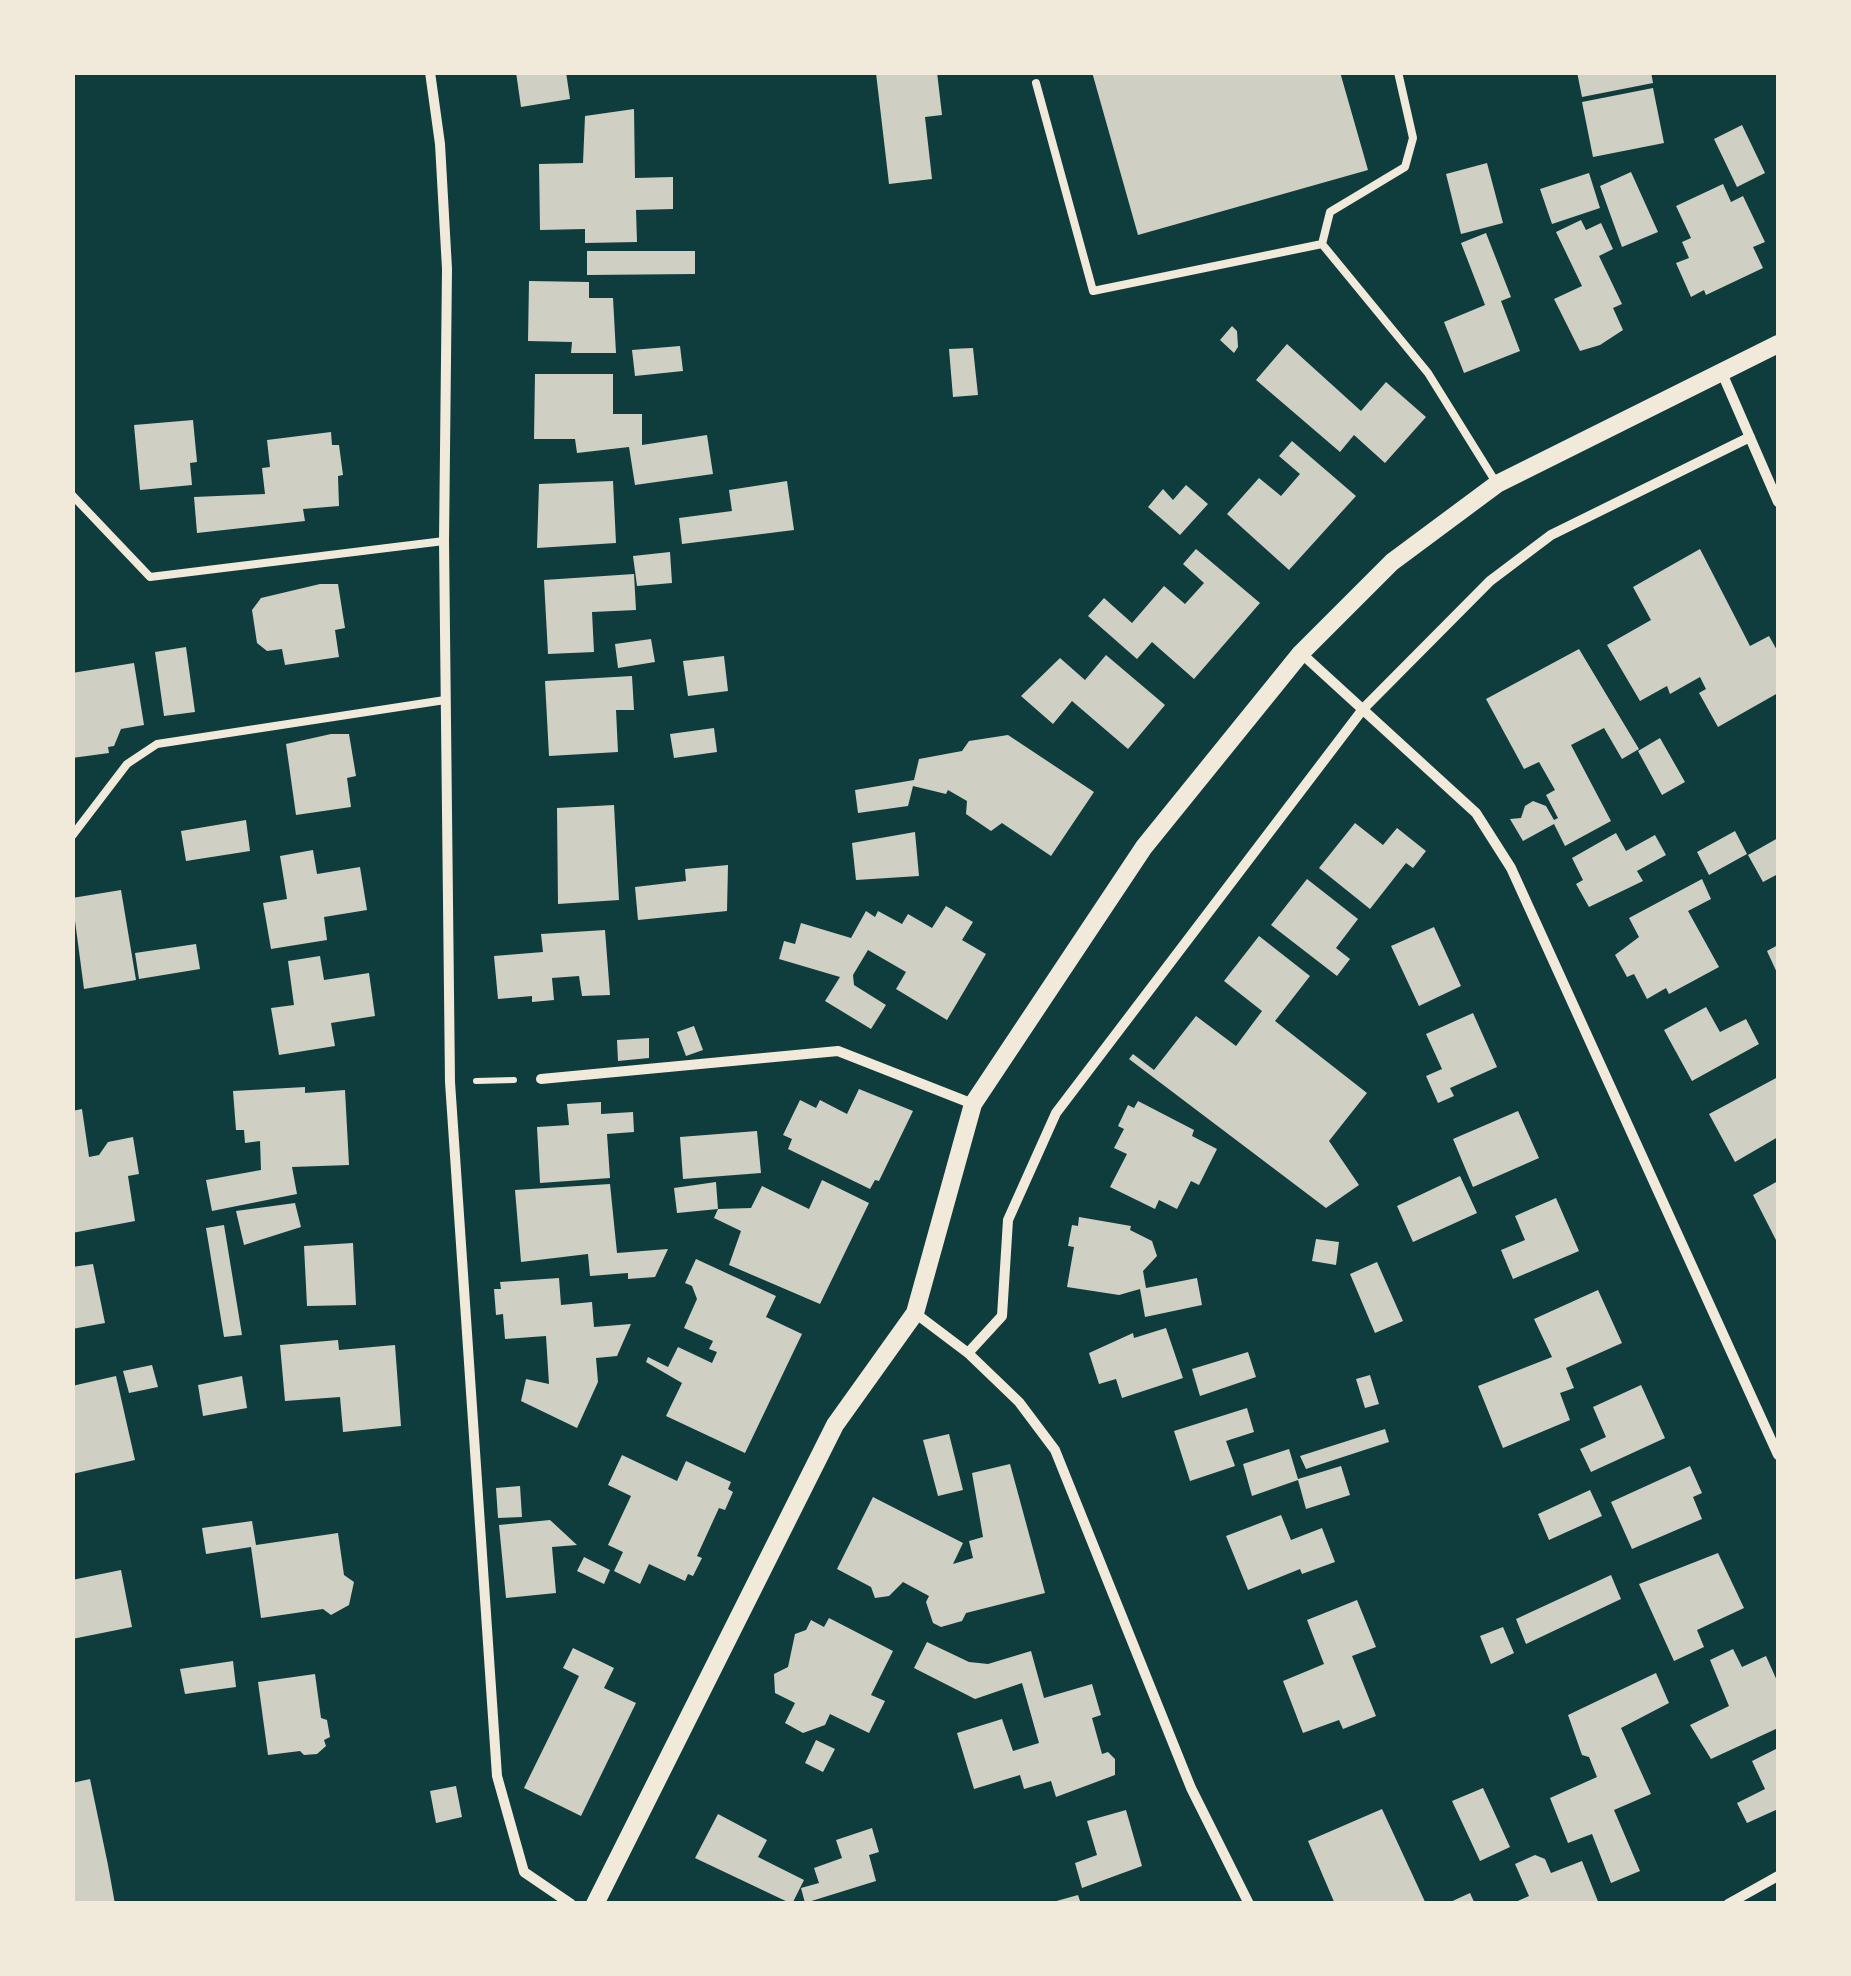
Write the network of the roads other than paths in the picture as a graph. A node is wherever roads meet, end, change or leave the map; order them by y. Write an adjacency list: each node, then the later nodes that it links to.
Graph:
1 (430, 72): 11 (street)
2 (1398, 72): 4 (lane)
3 (1036, 83): 4 (lane)
4 (1322, 244): 8 (lane)
5 (1778, 344): 6 (street)
6 (1722, 372): 7 (street); 8 (street)
7 (1750, 437): 10 (street); 14 (street)
8 (1496, 484): 12 (street)
9 (72, 496): 11 (lane)
10 (1778, 502)
11 (444, 541): 13 (street)
12 (1301, 653): 14 (street); 17 (street)
13 (445, 700): 15 (lane); 22 (street)
14 (1363, 708): 19 (street); 20 (street)
15 (72, 836)
16 (542, 1079): 17 (street)
17 (974, 1104): 18 (street)
18 (915, 1313): 19 (street); 23 (street)
19 (968, 1353): 24 (street)
20 (1778, 1455)
21 (1778, 1876): 25 (street)
22 (571, 1904)
23 (595, 1904)
24 (1249, 1904)
25 (1728, 1904)

